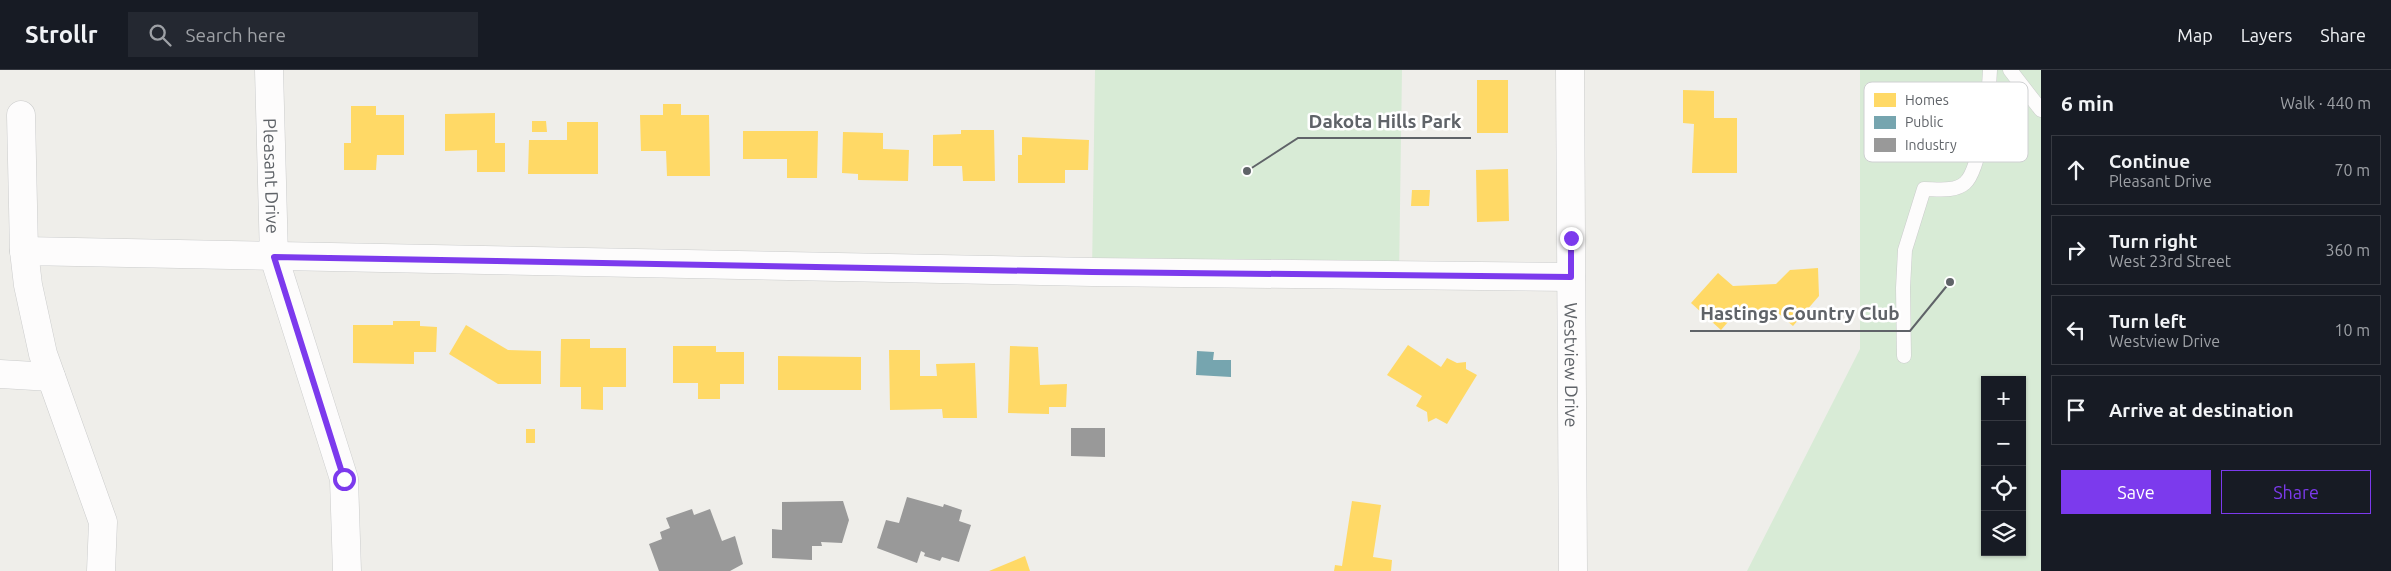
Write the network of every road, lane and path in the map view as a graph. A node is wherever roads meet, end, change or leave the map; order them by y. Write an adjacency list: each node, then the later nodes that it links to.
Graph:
1 (269, 70): 10 (street, Pleasant Drive)
2 (1570, 70): 11 (street, Westview Drive)
3 (2010, 70): 4 (lane)
4 (2019, 82)
5 (2028, 93): 6 (lane)
6 (2041, 110)
7 (21, 115): 9 (street)
8 (1975, 162): 12 (lane)
9 (24, 251): 10 (street); 14 (street)
10 (274, 257): 11 (street); 16 (street, Pleasant Drive)
11 (1571, 277): 17 (street, Westview Drive)
12 (1904, 356)
13 (0, 374): 14 (street)
14 (52, 377): 15 (street)
15 (101, 571)
16 (347, 571)
17 (1573, 571)

